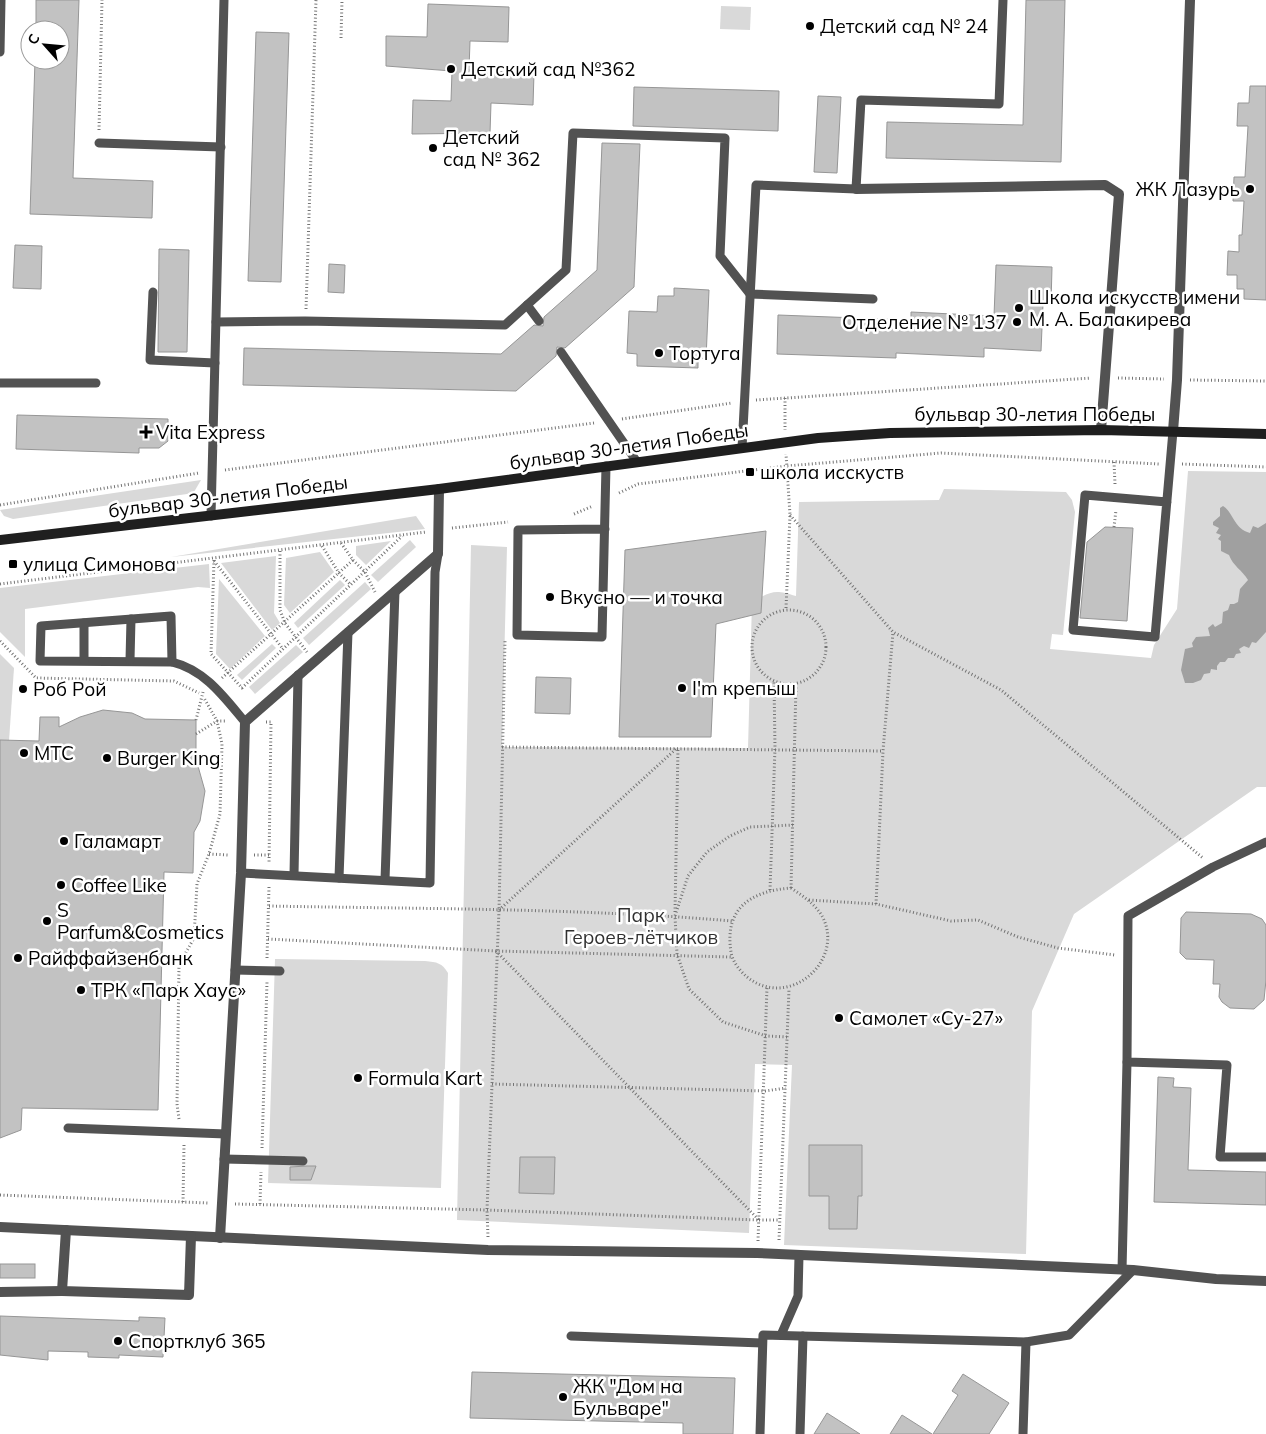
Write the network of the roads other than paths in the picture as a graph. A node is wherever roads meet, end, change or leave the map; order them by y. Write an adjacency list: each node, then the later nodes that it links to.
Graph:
1 (1, 0): 5 (lane)
2 (224, 0): 7 (lane)
3 (1003, 0): 8 (lane)
4 (1190, 0): 20 (street)
5 (0, 52)
6 (99, 143): 7 (lane)
7 (221, 147): 14 (lane)
8 (856, 189): 10 (lane); 19 (street)
9 (153, 292): 16 (lane)
10 (750, 294): 11 (lane); 12 (lane); 22 (lane)
11 (873, 299)
12 (527, 305): 13 (lane); 14 (lane)
13 (540, 321)
14 (216, 322): 16 (lane)
15 (561, 352): 23 (lane)
16 (215, 363): 27 (lane)
17 (0, 383): 18 (lane)
18 (96, 383)
19 (1101, 430): 20 (main road, бульвар 30-летия Победы); 22 (main road, бульвар 30-летия Победы)
20 (1173, 431): 21 (main road, бульвар 30-летия Победы); 26 (lane)
21 (1266, 434)
22 (742, 448): 23 (main road, бульвар 30-летия Победы)
23 (637, 462): 24 (main road, бульвар 30-летия Победы)
24 (606, 466): 25 (main road, бульвар 30-летия Победы); 28 (lane)
25 (439, 489): 27 (main road, бульвар 30-летия Победы); 30 (street)
26 (1167, 502): 26 (lane)
27 (211, 516): 29 (main road, бульвар 30-летия Победы)
28 (605, 529): 28 (lane)
29 (0, 540)
30 (438, 554): 31 (street); 44 (lane)
31 (395, 591): 34 (street); 44 (lane)
32 (131, 619): 33 (lane); 36 (lane); 37 (lane)
33 (84, 622): 35 (lane); 35 (lane)
34 (348, 632): 38 (street); 43 (lane)
35 (84, 660): 36 (lane)
36 (130, 660): 37 (lane)
37 (172, 662): 39 (lane)
38 (298, 675): 39 (street); 42 (lane)
39 (245, 722): 41 (street)
40 (1266, 842): 47 (lane)
41 (241, 873): 42 (lane); 45 (street)
42 (294, 876): 43 (lane)
43 (339, 878): 44 (lane)
44 (385, 880)
45 (235, 970): 46 (lane); 49 (street)
46 (280, 971)
47 (1127, 1062): 50 (lane); 58 (lane)
48 (68, 1128): 49 (lane)
49 (226, 1134): 51 (street)
50 (1266, 1157)
51 (224, 1159): 52 (lane); 56 (street)
52 (303, 1161)
53 (0, 1227): 54 (street)
54 (66, 1230): 55 (street); 61 (street)
55 (191, 1236): 56 (street); 61 (street)
56 (220, 1238): 57 (street)
57 (799, 1256): 58 (street); 63 (lane)
58 (1122, 1270): 59 (street)
59 (1133, 1270): 60 (street); 66 (lane)
60 (1266, 1281)
61 (62, 1291): 62 (street)
62 (0, 1292)
63 (781, 1335): 65 (lane); 67 (lane)
64 (572, 1336): 67 (lane)
65 (803, 1336): 66 (lane); 69 (lane)
66 (1026, 1342): 70 (lane)
67 (762, 1343): 68 (lane)
68 (760, 1434)
69 (800, 1434)
70 (1024, 1434)

